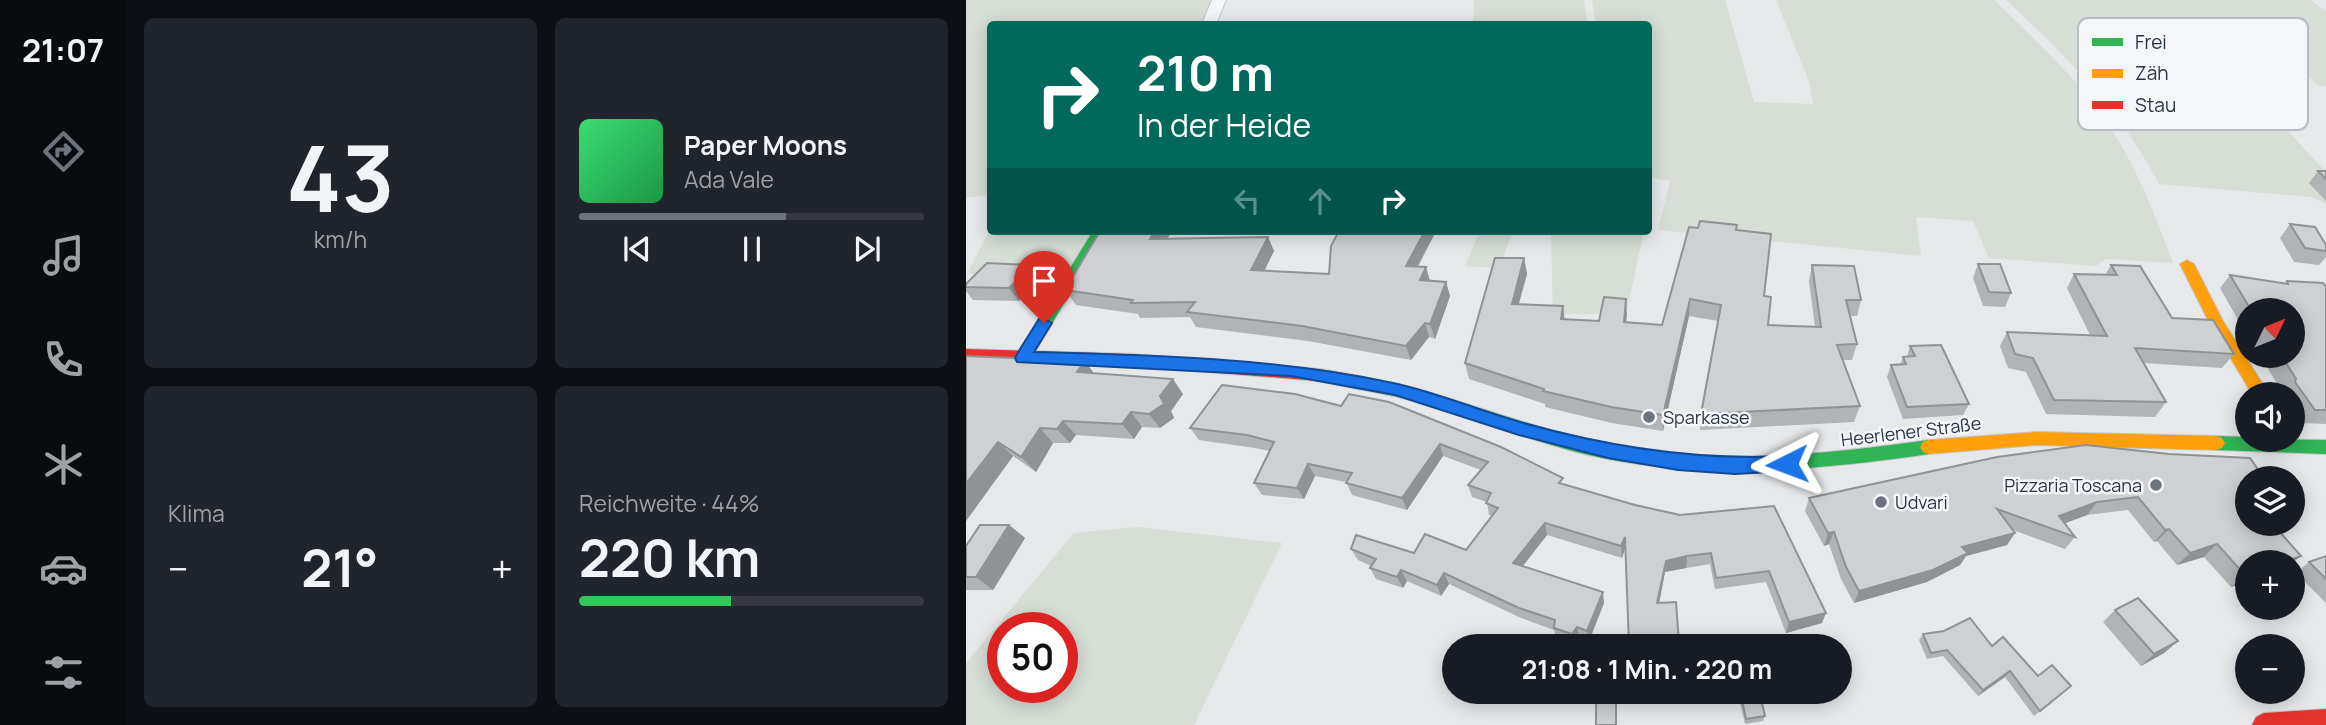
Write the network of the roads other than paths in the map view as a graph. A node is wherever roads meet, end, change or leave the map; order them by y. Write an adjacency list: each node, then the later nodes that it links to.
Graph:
1 (1219, 0): 2 (street)
2 (1210, 21)
3 (1098, 235): 6 (main road)
4 (2187, 264): 7 (main road)
5 (966, 355): 6 (main road, Heerlener Straße)
6 (1023, 358): 8 (main road, Heerlener Straße)
7 (2254, 382)
8 (2310, 447)
9 (2326, 721): 10 (main road)
10 (2264, 725)

